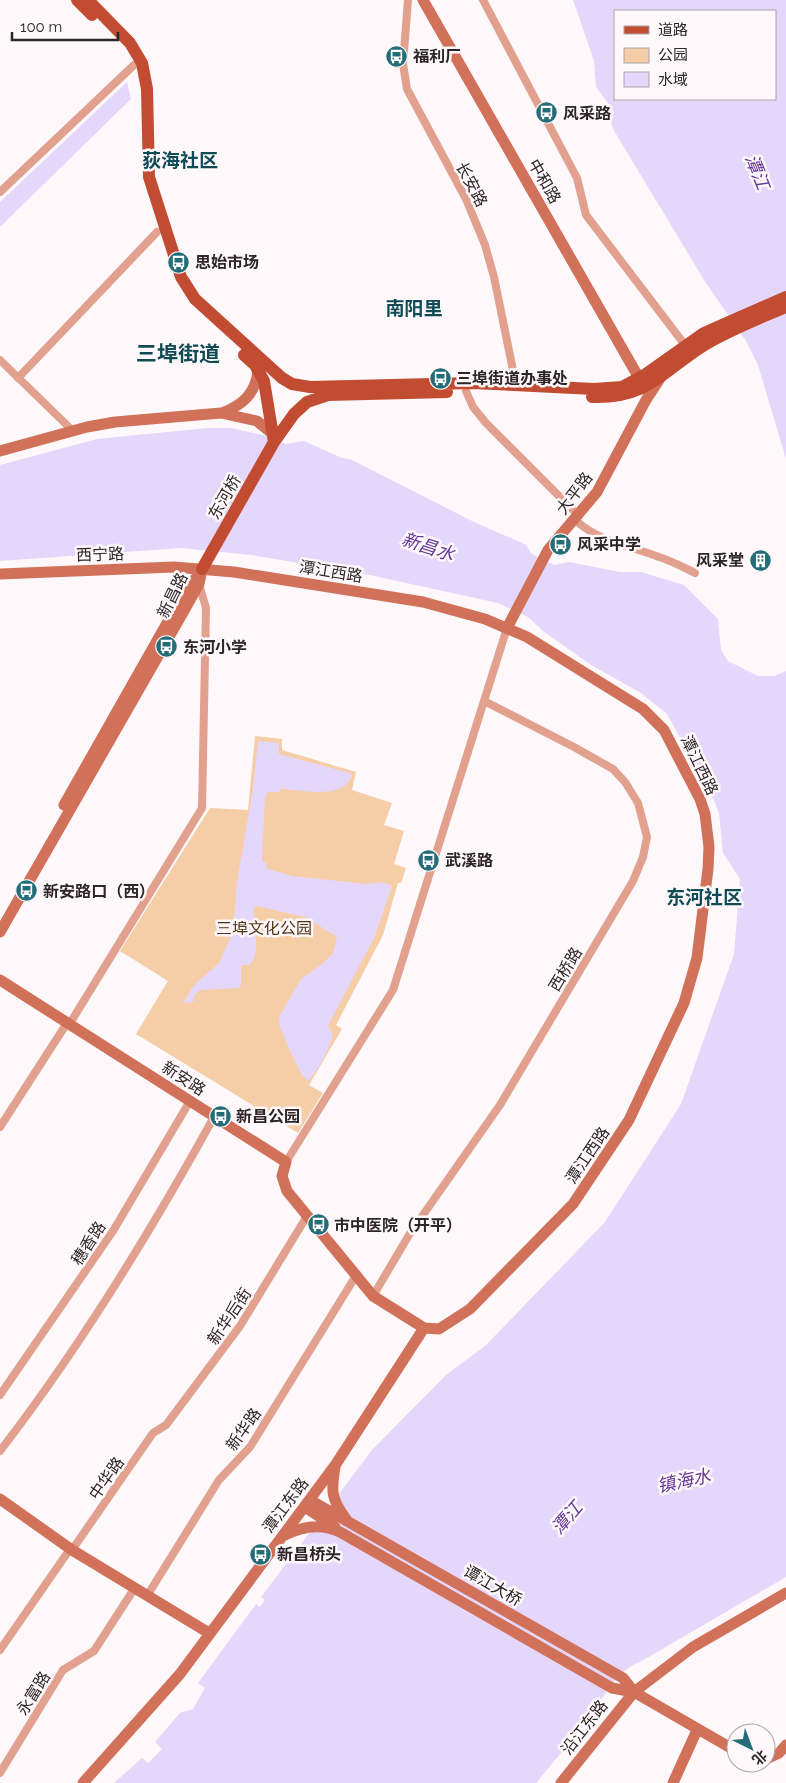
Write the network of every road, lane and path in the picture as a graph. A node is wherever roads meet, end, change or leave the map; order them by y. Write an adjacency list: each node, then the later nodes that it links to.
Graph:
1 (77, 0): 6 (main road)
2 (88, 0): 18 (main road)
3 (408, 0): 19 (street, 长安路)
4 (423, 0): 17 (street, 中和路)
5 (483, 0): 12 (street)
6 (134, 65): 7 (street); 8 (main road)
7 (0, 192)
8 (157, 232): 14 (main road); 16 (street)
9 (786, 297): 11 (main road)
10 (786, 307): 11 (main road)
11 (731, 326): 12 (main road)
12 (689, 349): 15 (main road, 东河桥); 17 (main road)
13 (0, 360): 16 (street)
14 (258, 370): 21 (main road); 22 (street)
15 (662, 375): 20 (main road, 东河桥); 26 (street, 大平路)
16 (18, 378): 23 (street)
17 (639, 378): 19 (main road)
18 (292, 384): 19 (main road); 21 (main road)
19 (516, 385)
20 (466, 391): 24 (main road, 东河桥); 26 (street)
21 (269, 404): 24 (main road)
22 (220, 413): 23 (street); 24 (street)
23 (73, 431): 25 (street)
24 (275, 439): 27 (main road, 东河桥)
25 (0, 451)
26 (577, 518): 28 (street); 31 (street, 大平路)
27 (202, 569): 29 (street, 西宁路); 30 (street, 新昌路); 31 (street, 潭江西路); 33 (street, 新昌路)
28 (695, 573)
29 (0, 574)
30 (199, 584): 34 (street, 新昌路); 36 (street)
31 (507, 628): 32 (street); 44 (street, 潭江西路)
32 (484, 701): 40 (street); 43 (street, 西桥路)
33 (0, 917)
34 (0, 932)
35 (0, 980): 36 (street, 新安路)
36 (68, 1024): 37 (street, 新安路); 39 (street)
37 (190, 1101): 38 (street, 新安路); 47 (street, 穗香路)
38 (214, 1117): 40 (street, 新安路); 49 (street)
39 (0, 1127)
40 (286, 1162): 41 (street)
41 (307, 1216): 42 (street); 48 (street, 新华后街)
42 (357, 1274): 43 (street); 59 (street, 新华路)
43 (373, 1296): 45 (street)
44 (443, 1327): 45 (street); 46 (street, 潭江西路)
45 (424, 1328): 46 (street, 潭江东路)
46 (411, 1349): 50 (street, 潭江东路)
47 (0, 1395)
48 (166, 1425): 56 (street, 中华路)
49 (0, 1452)
50 (336, 1464): 52 (street, 潭江东路); 53 (street)
51 (0, 1499): 56 (street)
52 (307, 1504): 53 (street, 谭江大桥); 54 (street); 55 (street, 潭江东路)
53 (347, 1520): 62 (street, 谭江大桥)
54 (340, 1532): 55 (street); 62 (street, 谭江大桥)
55 (280, 1539): 60 (street, 潭江东路)
56 (71, 1550): 57 (street); 61 (street, 中华路)
57 (134, 1588): 59 (street); 67 (street, 永富路)
58 (786, 1592): 62 (street, 沿江东路)
59 (147, 1596): 60 (street)
60 (209, 1633): 68 (street, 潭江东路)
61 (0, 1650)
62 (634, 1692): 63 (street); 69 (street, 沿江东路)
63 (697, 1730): 65 (street); 70 (street)
64 (786, 1744): 66 (street)
65 (726, 1746)
66 (776, 1754)
67 (0, 1773)
68 (83, 1783)
69 (561, 1783)
70 (673, 1783)

